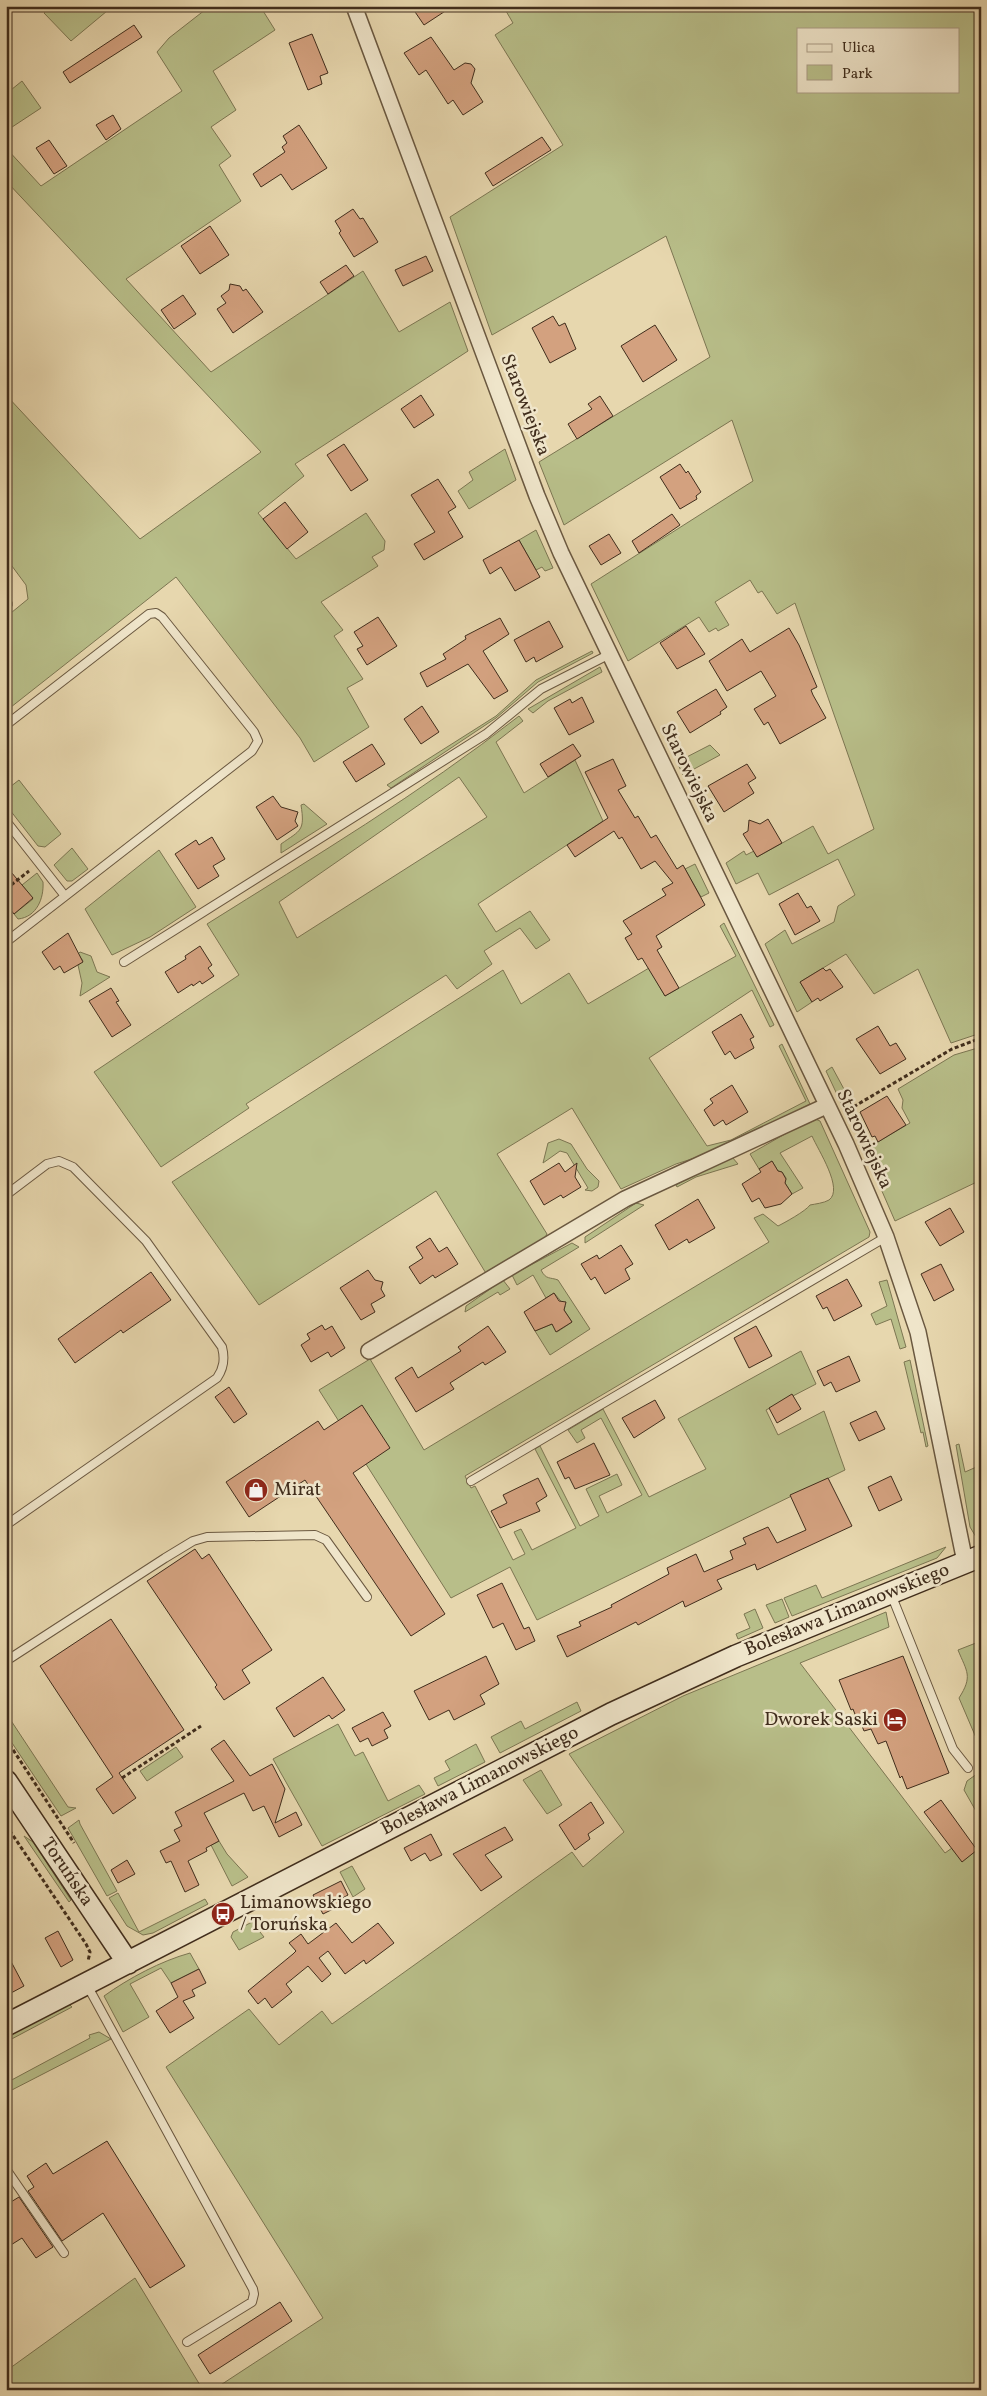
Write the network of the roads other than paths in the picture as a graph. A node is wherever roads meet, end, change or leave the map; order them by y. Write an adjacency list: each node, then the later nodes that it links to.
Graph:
1 (354, 6): 2 (street, Starowiejska)
2 (610, 654): 7 (lane); 8 (street, Starowiejska)
3 (6, 726): 5 (lane)
4 (6, 822): 5 (lane)
5 (65, 896): 6 (lane)
6 (6, 942)
7 (124, 962)
8 (829, 1113): 10 (street, Starowiejska); 11 (street)
9 (6, 1195): 13 (lane)
10 (886, 1237): 12 (lane); 14 (street, Starowiejska)
11 (369, 1351)
12 (471, 1481)
13 (6, 1525)
14 (973, 1559): 15 (street, Bolesława Limanowskiego)
15 (890, 1592): 18 (lane); 20 (street, Bolesława Limanowskiego)
16 (367, 1596): 17 (lane)
17 (6, 1661)
18 (968, 1768)
19 (6, 1781): 20 (street, Toruńska)
20 (128, 1963): 21 (street, Bolesława Limanowskiego)
21 (86, 1974): 22 (street, Bolesława Limanowskiego); 25 (lane)
22 (6, 2025)
23 (6, 2169): 24 (lane)
24 (64, 2253)
25 (187, 2342)

